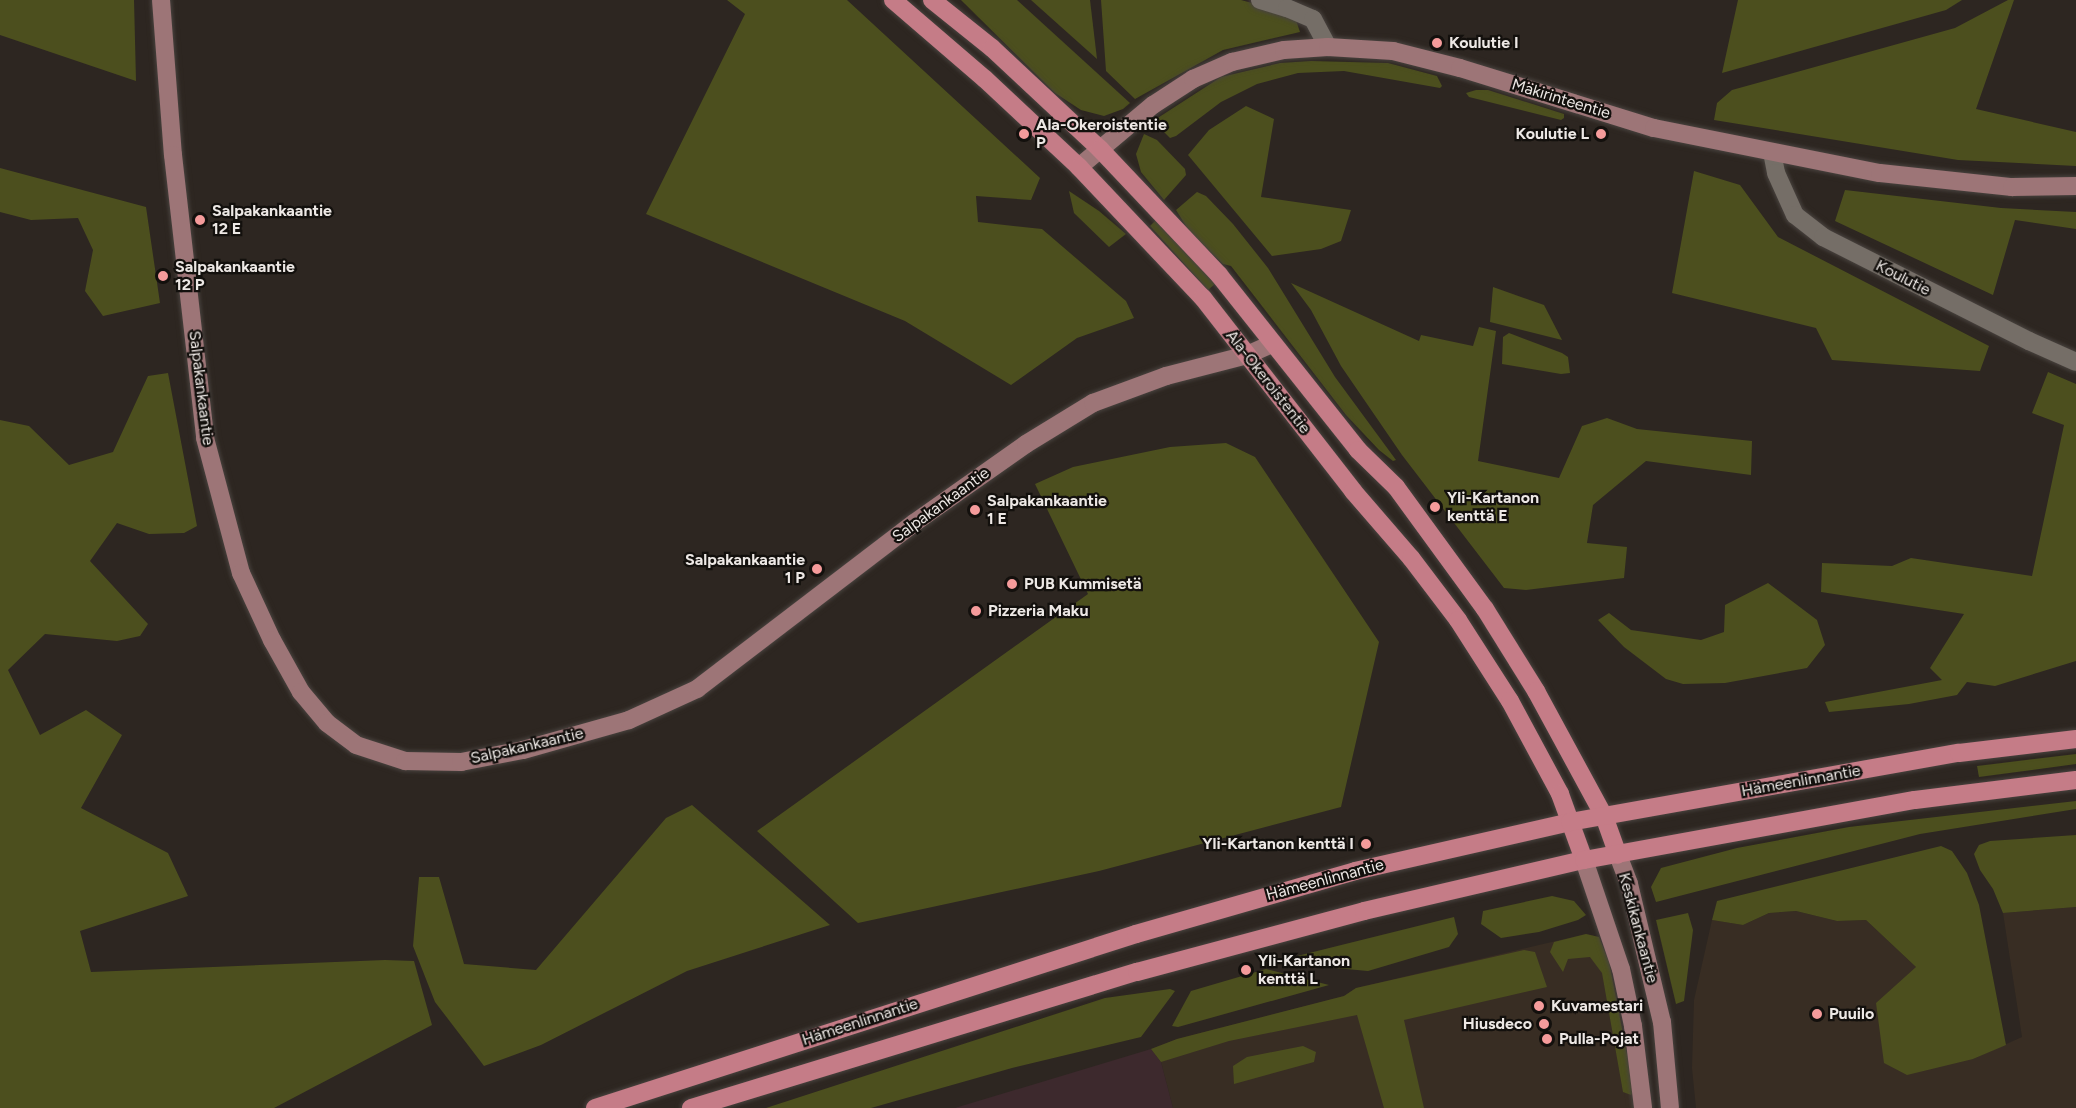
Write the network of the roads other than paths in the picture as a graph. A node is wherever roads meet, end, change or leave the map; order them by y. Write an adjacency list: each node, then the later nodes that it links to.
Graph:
1 (161, 0): 11 (street, Salpakankaantie)
2 (893, 0): 8 (main road, Ala-Okeroistentie)
3 (932, 0): 6 (main road, Ala-Okeroistentie)
4 (1260, 0): 5 (street)
5 (1328, 47): 6 (street, Mäkirinteentie); 7 (street, Mäkirinteentie)
6 (1100, 149): 8 (street, Mäkirinteentie); 10 (main road, Ala-Okeroistentie)
7 (1772, 152): 9 (street, Mäkirinteentie); 12 (street, Koulutie)
8 (1079, 167): 11 (main road, Ala-Okeroistentie)
9 (2076, 186)
10 (1272, 344): 11 (street, Salpakankaantie); 15 (main road, Ala-Okeroistentie)
11 (1247, 355): 16 (main road, Ala-Okeroistentie)
12 (2076, 362)
13 (2076, 739): 15 (main road, Hämeenlinnantie)
14 (2076, 780): 17 (main road, Hämeenlinnantie)
15 (1604, 816): 16 (main road, Hämeenlinnantie); 17 (main road, Ala-Okeroistentie)
16 (1570, 822): 18 (main road, Ala-Okeroistentie); 19 (main road, Hämeenlinnantie)
17 (1618, 855): 18 (main road, Hämeenlinnantie); 22 (street, Keskikankaantie)
18 (1584, 860): 20 (main road, Hämeenlinnantie); 21 (street, Keskikankaantie)
19 (595, 1108)
20 (691, 1108)
21 (1643, 1108)
22 (1670, 1108)

